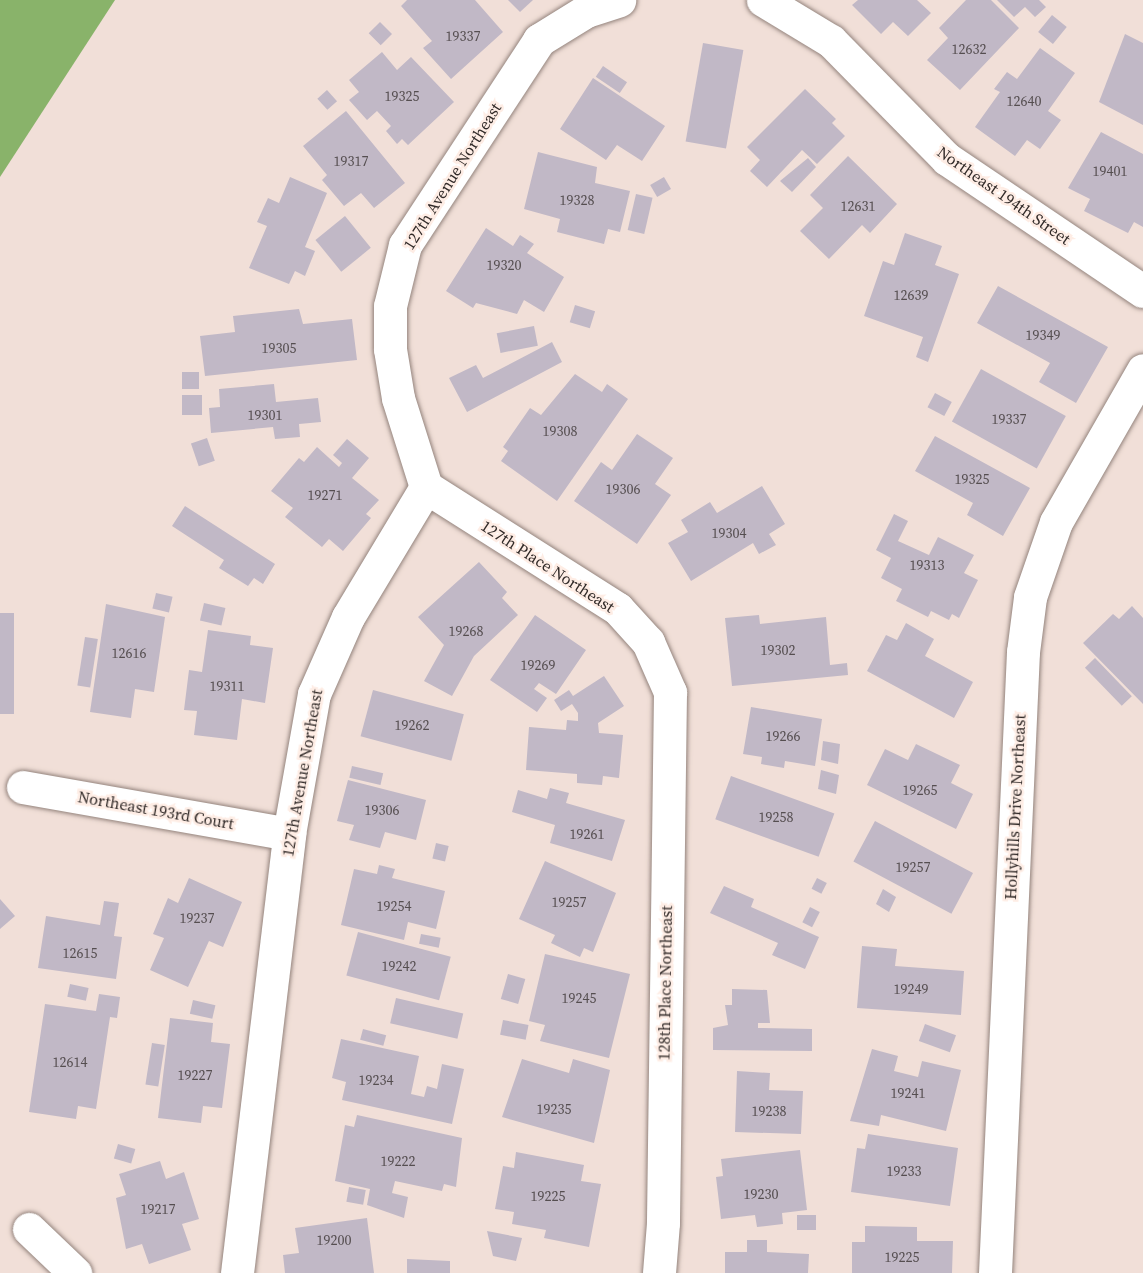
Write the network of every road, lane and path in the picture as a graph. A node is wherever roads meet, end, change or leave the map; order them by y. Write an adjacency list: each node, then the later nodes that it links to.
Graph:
1 (619, 0): 5 (street, 127th Avenue Northeast)
2 (763, 0): 3 (street, Northeast 194th Street)
3 (1143, 291)
4 (1143, 370): 13 (street, Hollyhills Drive Northeast)
5 (426, 487): 6 (street, 127th Place Northeast); 8 (street, 127th Avenue Northeast)
6 (670, 692): 12 (street, 128th Place Northeast)
7 (23, 787): 8 (street, Northeast 193rd Court)
8 (289, 834): 11 (street, 127th Avenue Northeast)
9 (28, 1229): 10 (street)
10 (75, 1273)
11 (237, 1273)
12 (659, 1273)
13 (995, 1273)

